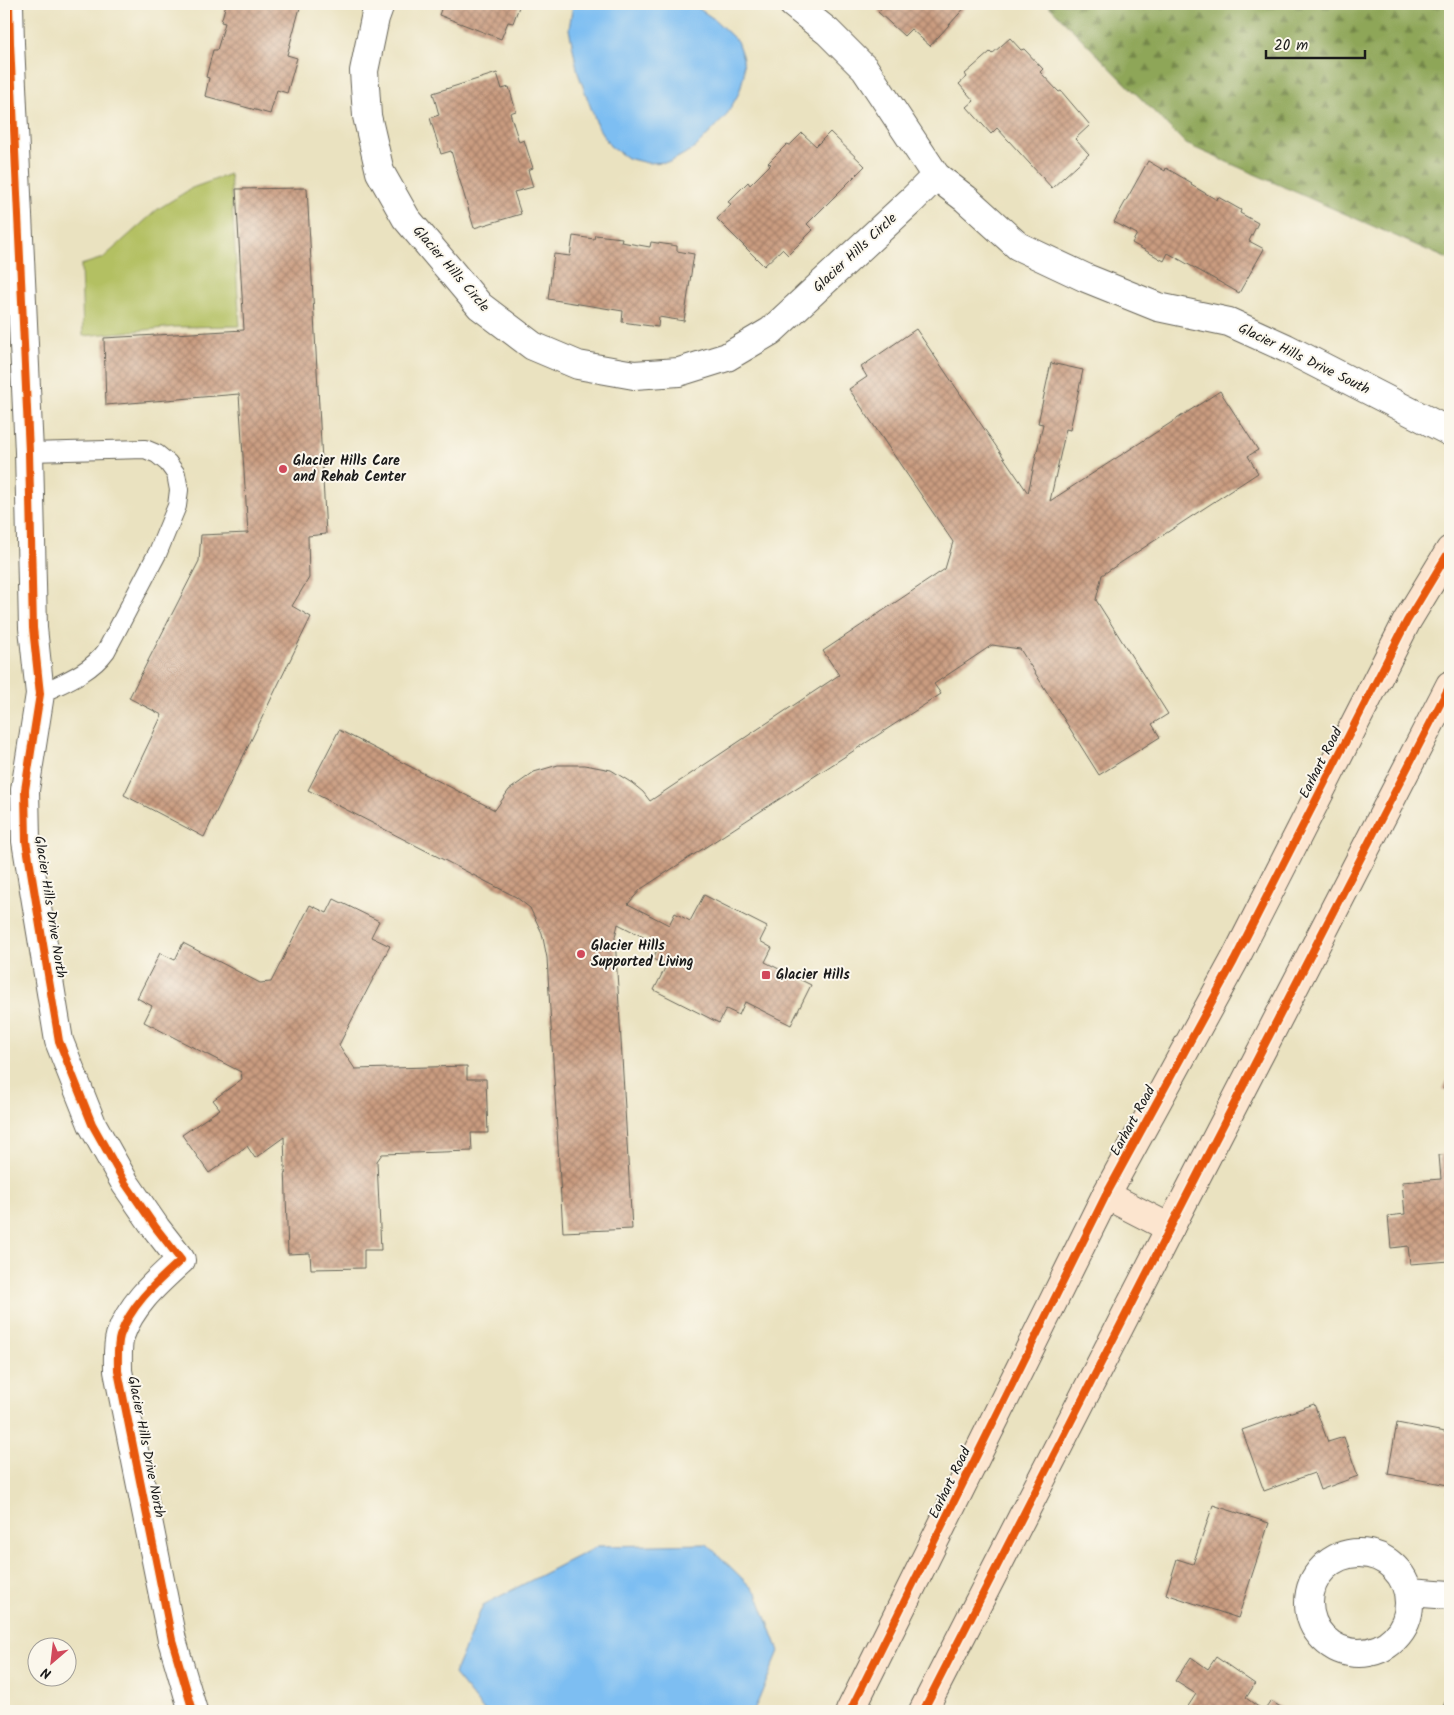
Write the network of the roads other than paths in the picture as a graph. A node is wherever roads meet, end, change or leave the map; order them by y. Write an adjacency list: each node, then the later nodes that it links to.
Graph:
1 (10, 4): 6 (street, Glacier Hills Drive North)
2 (380, 4): 4 (street, Glacier Hills Circle)
3 (793, 4): 4 (street, Glacier Hills Drive South)
4 (936, 176): 5 (street, Glacier Hills Drive South)
5 (1450, 432)
6 (29, 452): 9 (street, Glacier Hills Drive North); 9 (lane)
7 (1450, 550): 10 (street, Earhart Road)
8 (1450, 686): 11 (street)
9 (40, 694): 14 (street, Glacier Hills Drive North)
10 (1106, 1195): 11 (street); 15 (street, Earhart Road)
11 (1170, 1228): 16 (street)
12 (1409, 1592): 13 (street)
13 (1450, 1595)
14 (193, 1711)
15 (850, 1711)
16 (923, 1711)

